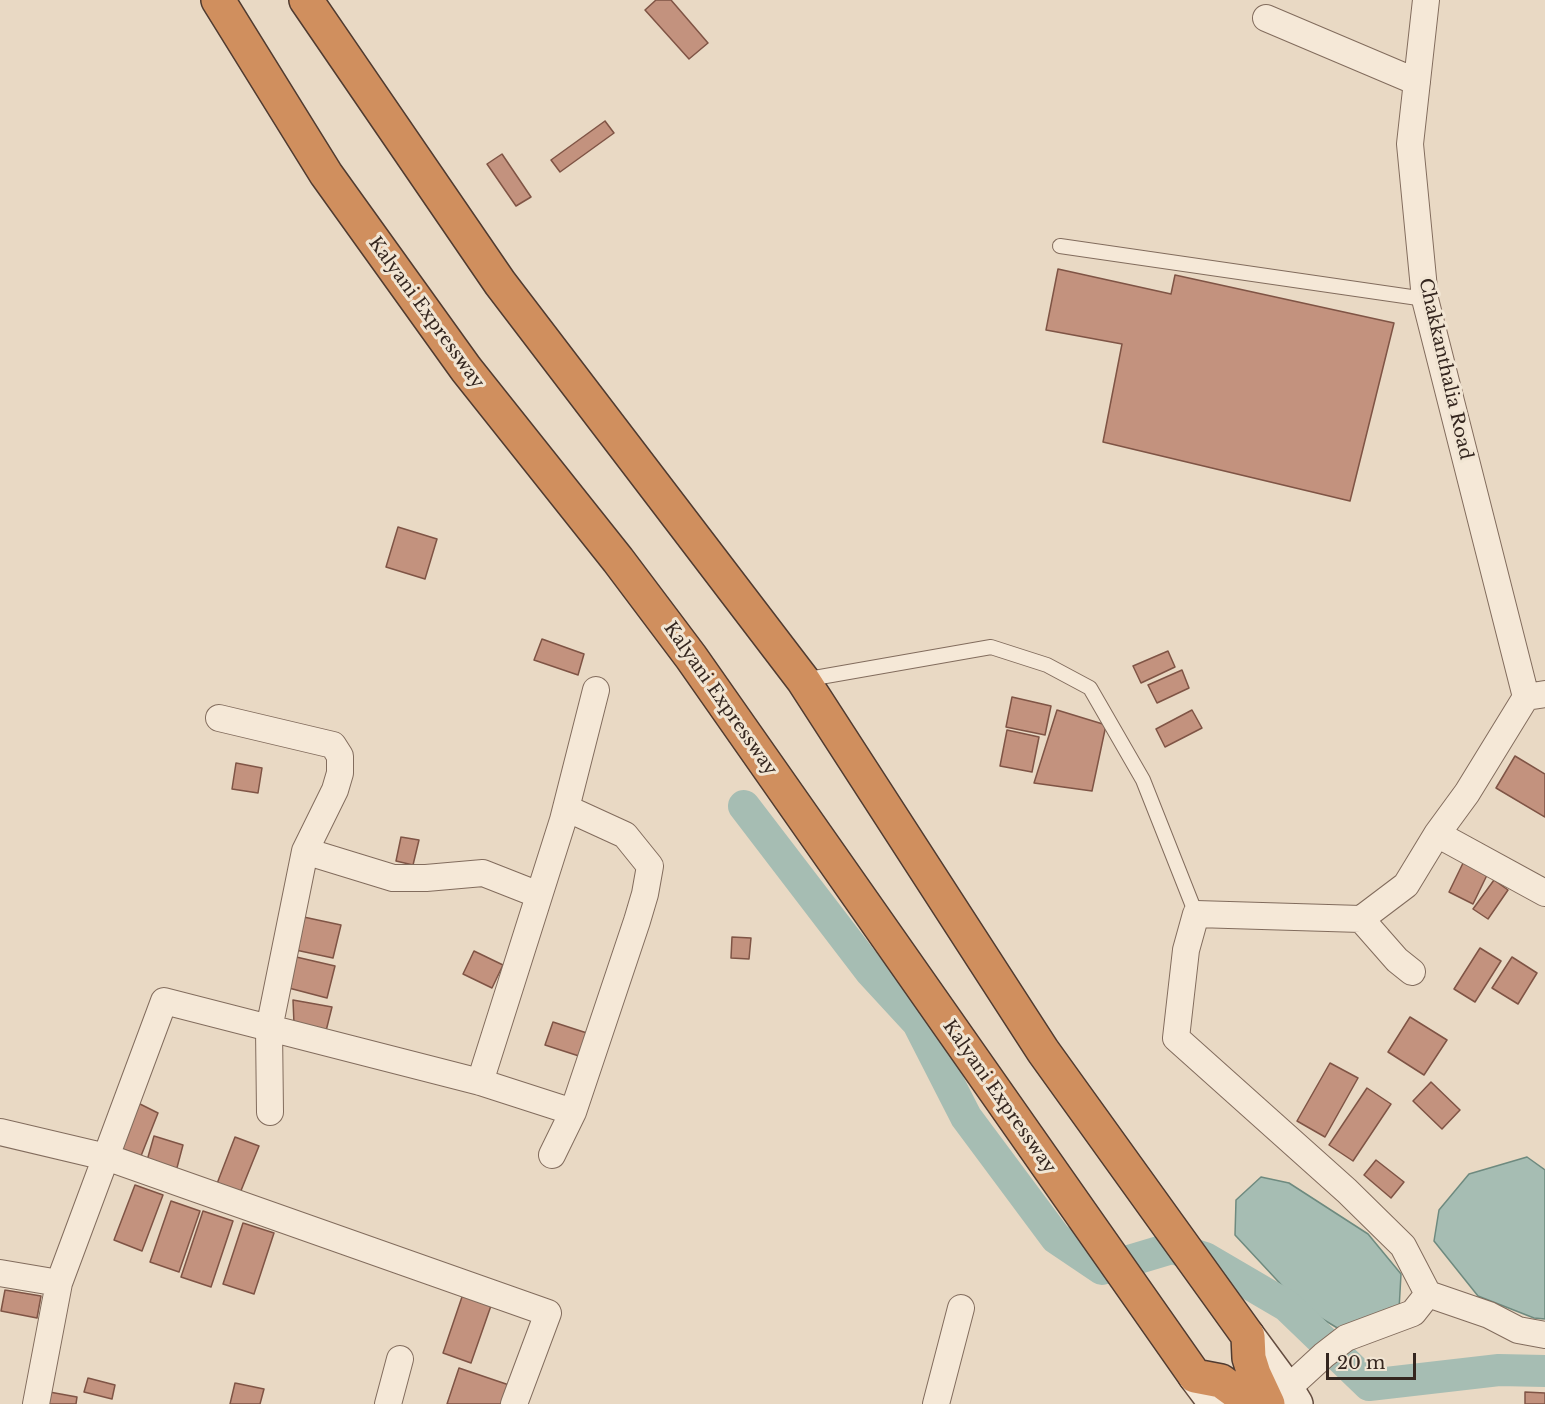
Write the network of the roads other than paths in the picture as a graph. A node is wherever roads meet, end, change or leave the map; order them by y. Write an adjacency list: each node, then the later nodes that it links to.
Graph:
1 (218, 0): 33 (highway, Kalyani Expressway)
2 (306, 0): 8 (highway)
3 (1426, 0): 5 (street, Chakkanthalia Road)
4 (1266, 18): 5 (street)
5 (1417, 82): 7 (street, Chakkanthalia Road)
6 (1060, 246): 7 (lane)
7 (1425, 299): 10 (street, Chakkanthalia Road)
8 (803, 681): 17 (lane); 34 (highway)
9 (596, 690): 12 (street)
10 (1535, 695): 13 (street)
11 (219, 718): 14 (street)
12 (566, 808): 16 (street); 23 (street)
13 (1437, 834): 15 (street); 18 (street)
14 (305, 851): 16 (street); 20 (street)
15 (1545, 894)
16 (539, 895): 21 (street)
17 (1196, 914): 18 (street); 29 (street)
18 (1361, 919): 19 (street)
19 (1412, 972)
20 (269, 1029): 21 (street); 22 (street); 26 (street)
21 (480, 1082): 23 (street)
22 (270, 1112)
23 (573, 1112): 25 (street)
24 (0, 1132): 26 (street)
25 (552, 1155)
26 (106, 1157): 28 (street); 37 (street)
27 (0, 1273): 28 (street)
28 (59, 1283): 35 (street)
29 (1428, 1294): 31 (street); 34 (street)
30 (961, 1308): 38 (street)
31 (1545, 1335)
32 (400, 1359): 36 (street)
33 (1195, 1376): 34 (highway); 39 (street, Kalyani Expressway)
34 (1273, 1399)
35 (36, 1404)
36 (388, 1404)
37 (514, 1404)
38 (936, 1404)
39 (1216, 1404)

